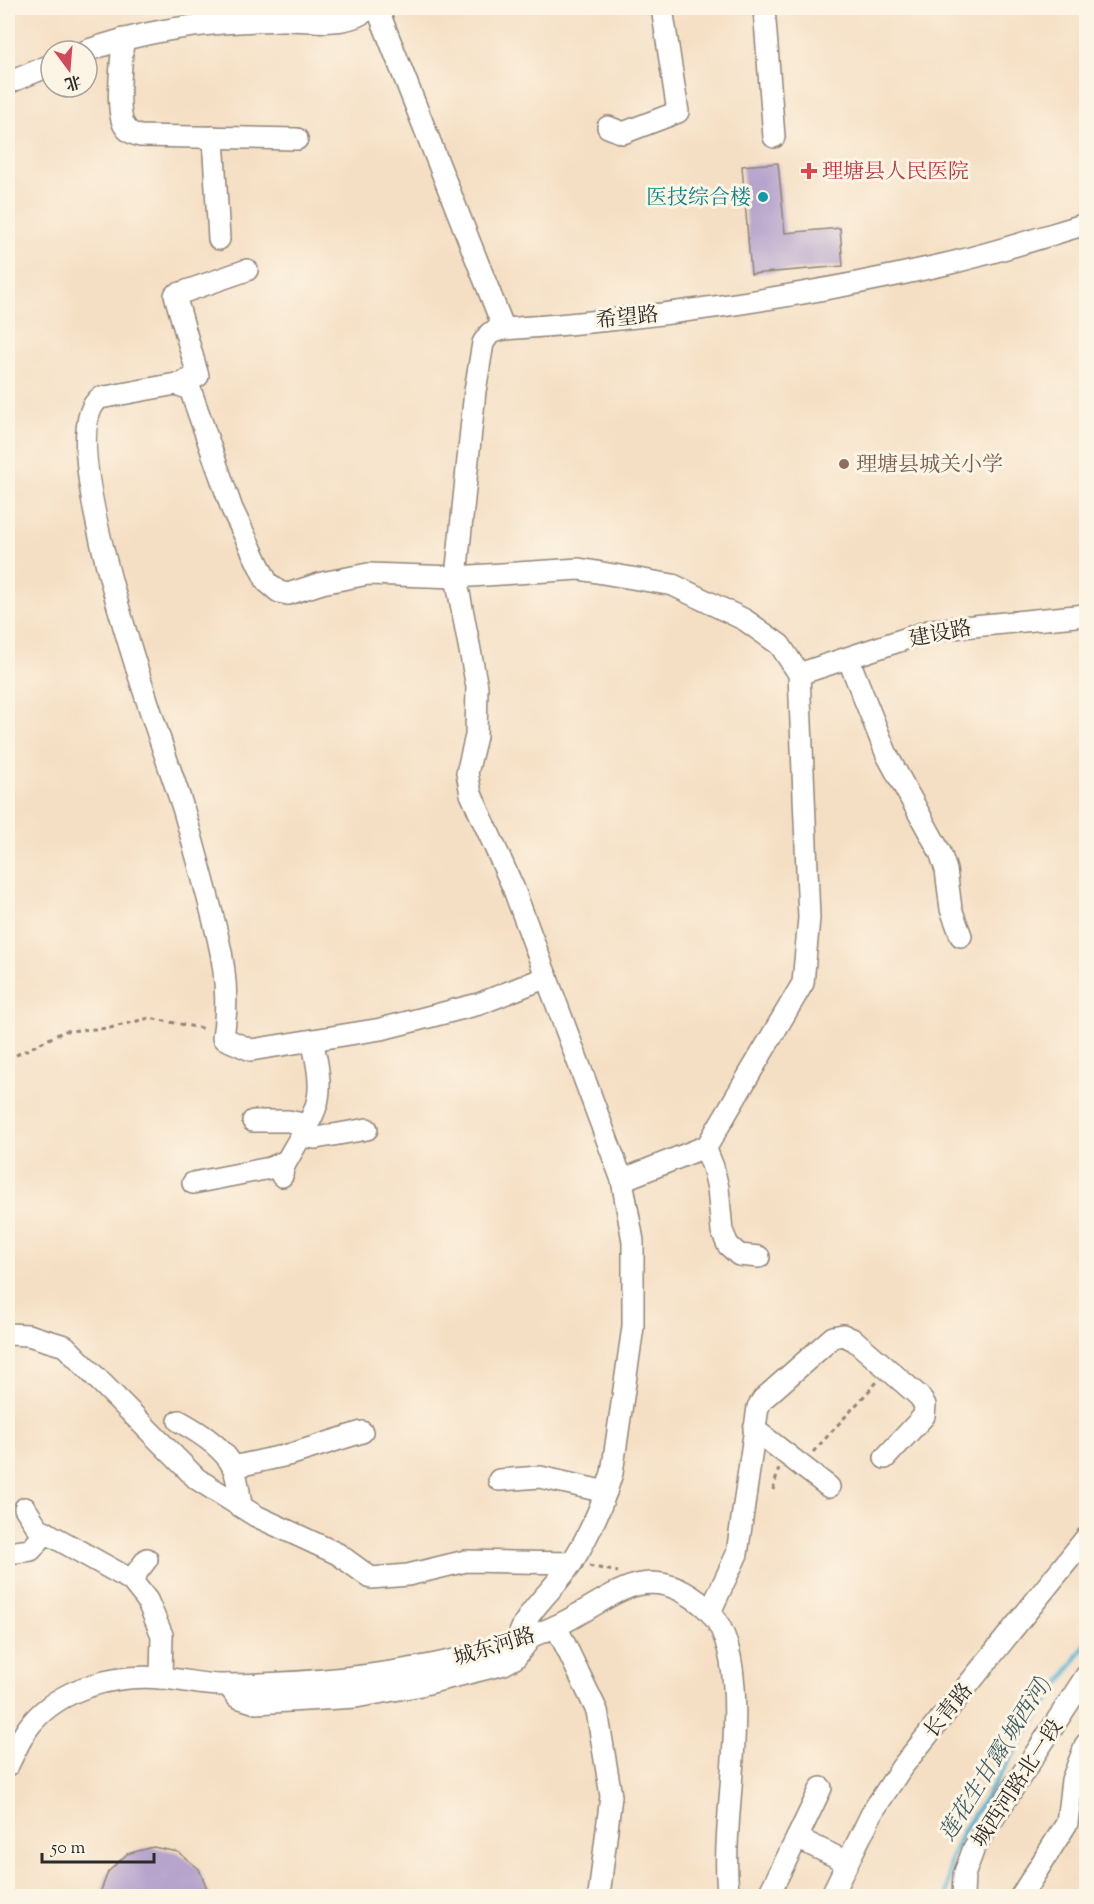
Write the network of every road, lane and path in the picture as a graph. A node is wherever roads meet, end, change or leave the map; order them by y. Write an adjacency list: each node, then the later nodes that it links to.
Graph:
1 (370, 8): 5 (street)
2 (376, 8): 16 (street)
3 (662, 8): 9 (street)
4 (764, 8): 11 (street)
5 (123, 39): 6 (street); 10 (street)
6 (99, 47)
7 (39, 70): 8 (street)
8 (8, 83)
9 (608, 127)
10 (213, 137): 12 (street); 14 (street)
11 (774, 137)
12 (297, 139)
13 (1086, 224): 16 (street, 希望路)
14 (219, 239)
15 (247, 270): 17 (street)
16 (504, 329): 18 (street)
17 (185, 386): 18 (street); 24 (street)
18 (456, 577): 21 (street); 23 (street)
19 (1086, 615): 20 (street, 建设路)
20 (848, 658): 21 (street, 建设路); 22 (street)
21 (799, 674): 30 (street)
22 (961, 936)
23 (547, 977): 25 (street); 31 (street)
24 (223, 1038): 25 (street); 26 (path)
25 (312, 1041): 29 (street)
26 (8, 1059)
27 (253, 1120): 29 (street)
28 (367, 1129): 29 (street)
29 (305, 1130): 32 (street)
30 (705, 1147): 31 (street); 33 (street)
31 (622, 1180): 44 (street)
32 (193, 1183)
33 (759, 1257)
34 (8, 1334): 45 (street)
35 (889, 1369): 37 (street); 39 (street); 40 (path)
36 (178, 1420): 41 (street)
37 (754, 1429): 40 (street); 54 (street)
38 (362, 1432): 41 (street)
39 (885, 1458)
40 (801, 1466): 43 (street)
41 (233, 1467): 45 (street)
42 (499, 1480): 44 (street)
43 (829, 1487)
44 (606, 1492): 51 (street)
45 (241, 1505): 51 (street)
46 (25, 1508): 47 (street)
47 (46, 1532): 49 (street); 53 (street)
48 (1086, 1538): 63 (street, 长青路)
49 (8, 1553)
50 (147, 1559): 53 (street)
51 (572, 1563): 52 (path); 56 (street)
52 (622, 1573)
53 (131, 1580): 58 (street)
54 (710, 1612): 55 (street, 城东河路); 65 (street, 城东河路)
55 (556, 1626): 56 (street, 城东河路); 64 (street)
56 (525, 1639): 58 (street, 城东河路)
57 (1086, 1676): 68 (street, 城西河路北一段)
58 (160, 1678): 60 (street, 城东河路)
59 (1086, 1744): 69 (street)
60 (8, 1765)
61 (821, 1788): 62 (street)
62 (796, 1838): 63 (street); 66 (street)
63 (847, 1862): 67 (street, 长青路)
64 (599, 1896)
65 (729, 1896)
66 (768, 1896)
67 (831, 1896)
68 (963, 1896)
69 (1021, 1896)

